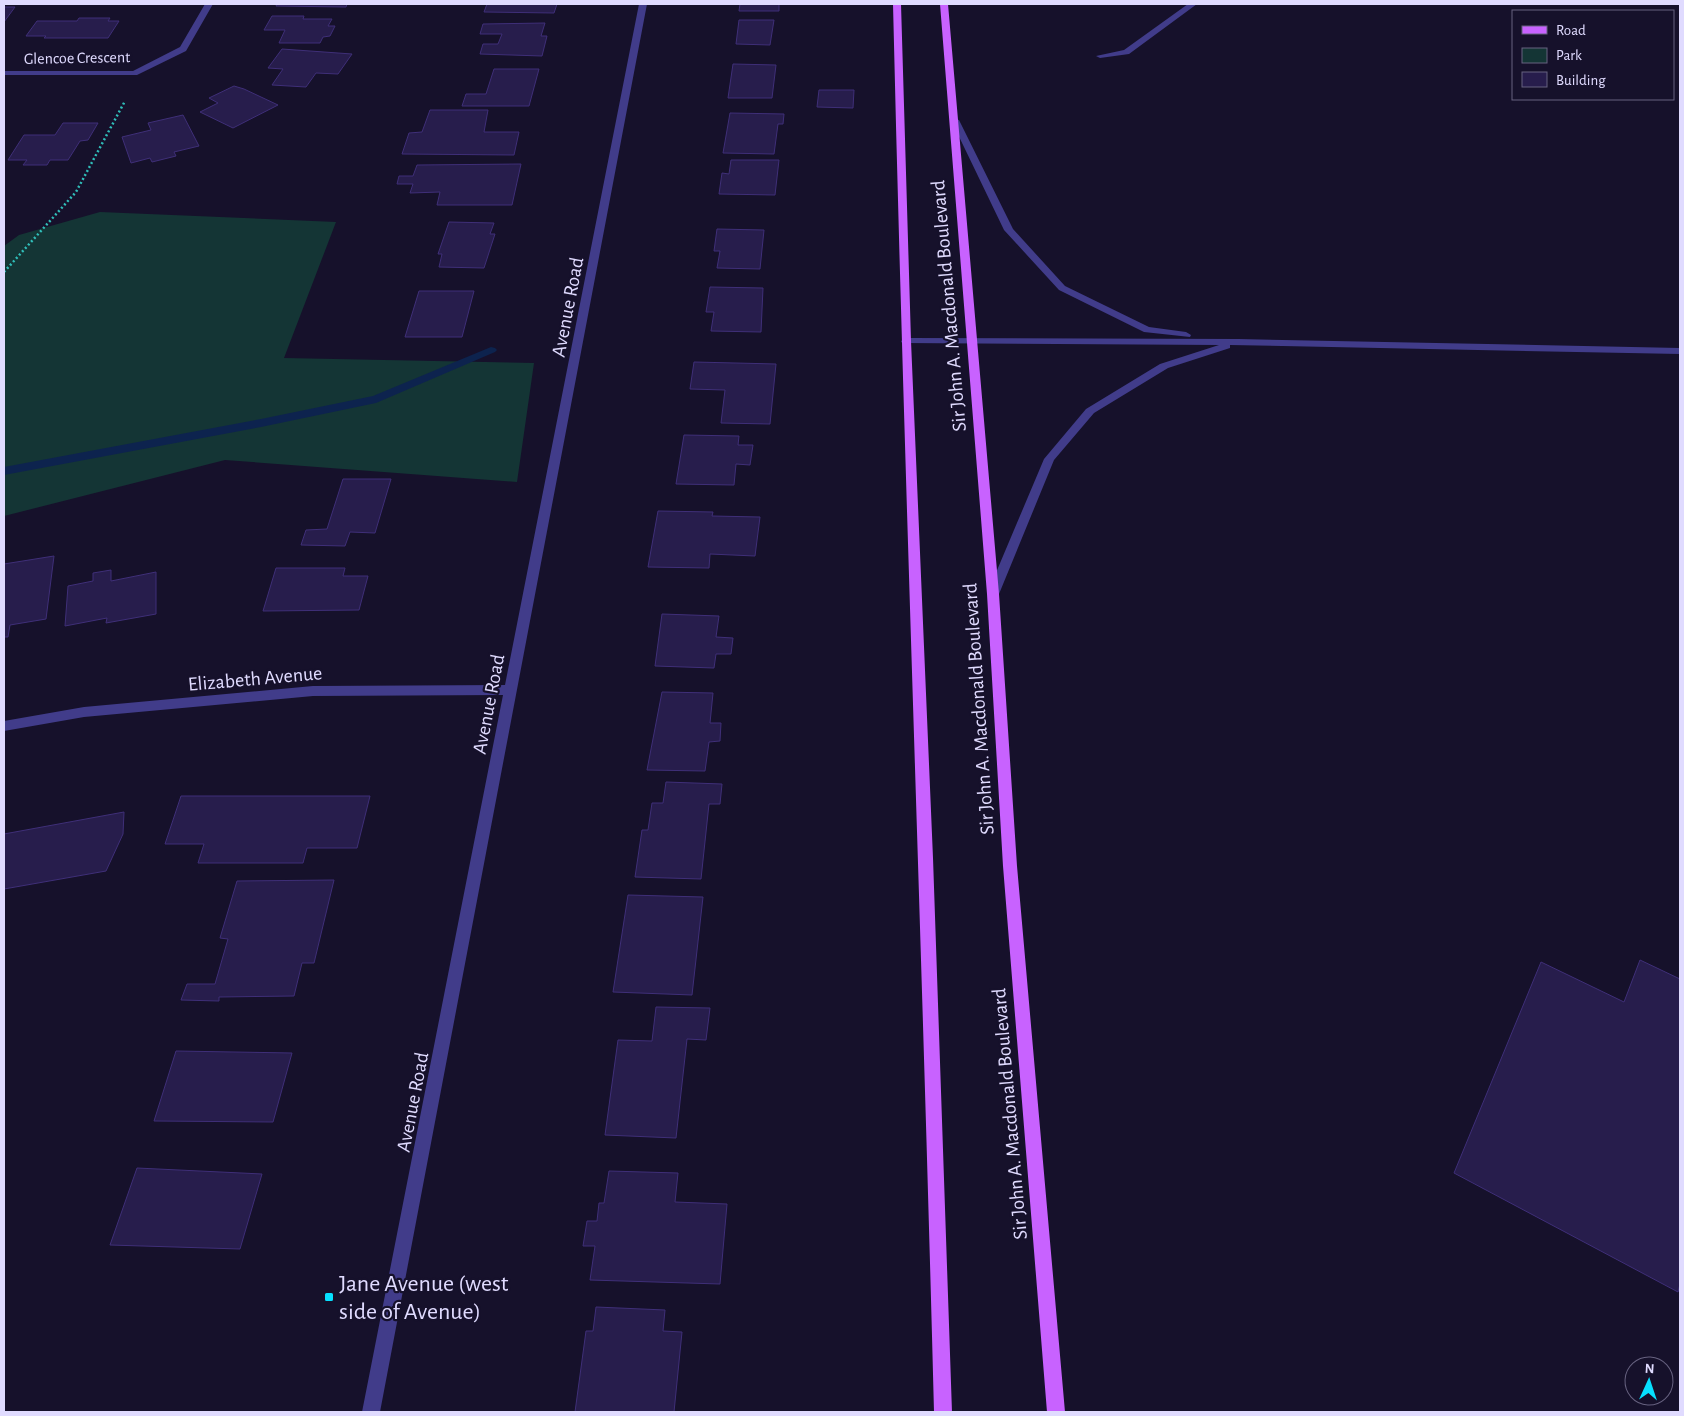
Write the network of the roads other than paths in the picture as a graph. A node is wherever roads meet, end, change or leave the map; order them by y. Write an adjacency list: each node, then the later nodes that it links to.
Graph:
1 (209, 4): 7 (street, Glencoe Crescent)
2 (643, 4): 14 (street, Avenue Road)
3 (897, 4): 10 (main road, Sir John A. Macdonald Boulevard)
4 (944, 4): 8 (main road, Sir John A. Macdonald Boulevard)
5 (1193, 4): 6 (street)
6 (1100, 56)
7 (4, 73)
8 (955, 120): 9 (main road, Sir John A. Macdonald Boulevard); 11 (street)
9 (973, 340): 10 (street); 11 (street); 13 (main road, Sir John A. Macdonald Boulevard)
10 (906, 341): 17 (main road, Sir John A. Macdonald Boulevard)
11 (1238, 342): 12 (street); 13 (street)
12 (1680, 351)
13 (993, 594): 18 (main road, Sir John A. Macdonald Boulevard)
14 (510, 690): 15 (street, Elizabeth Avenue); 16 (street, Avenue Road)
15 (4, 726)
16 (371, 1412)
17 (942, 1412)
18 (1056, 1412)

